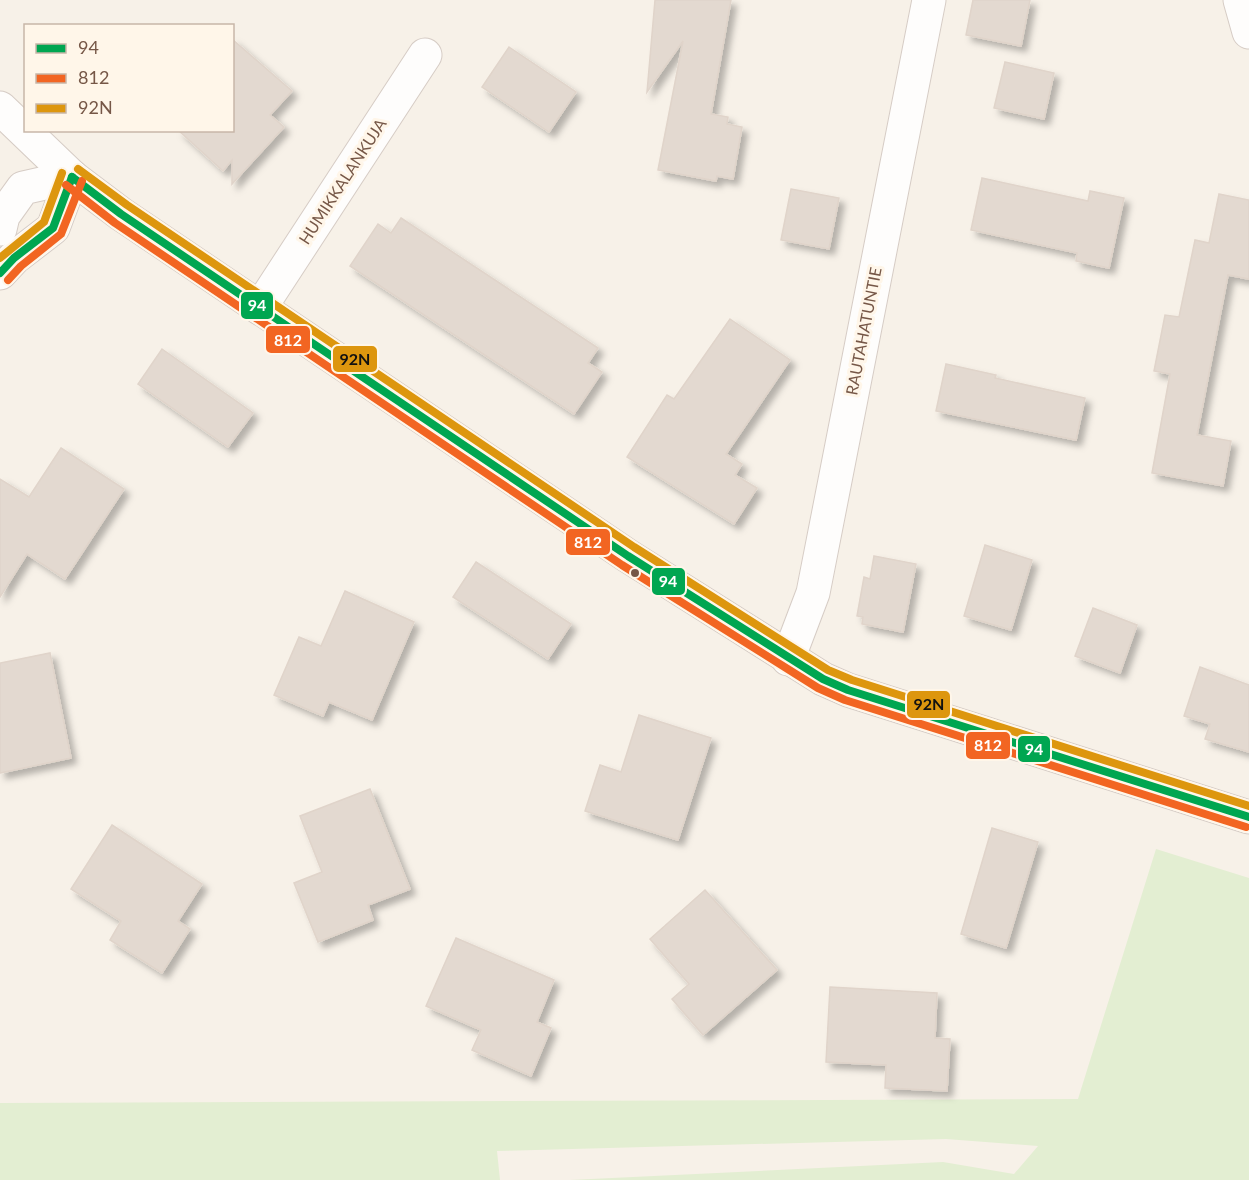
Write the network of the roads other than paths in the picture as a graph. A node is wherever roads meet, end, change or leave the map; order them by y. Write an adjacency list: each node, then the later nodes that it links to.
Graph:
1 (929, 0): 12 (street, RAUTAHATUNTIE)
2 (1240, 0): 3 (street)
3 (1249, 32)
4 (425, 55): 11 (street, HUMIKKALANKUJA)
5 (0, 108): 6 (street)
6 (24, 131)
7 (25, 132): 8 (street)
8 (72, 177): 9 (street); 10 (street); 11 (street)
9 (0, 229)
10 (0, 273)
11 (260, 308): 12 (street)
12 (788, 659): 13 (street)
13 (1249, 817)

